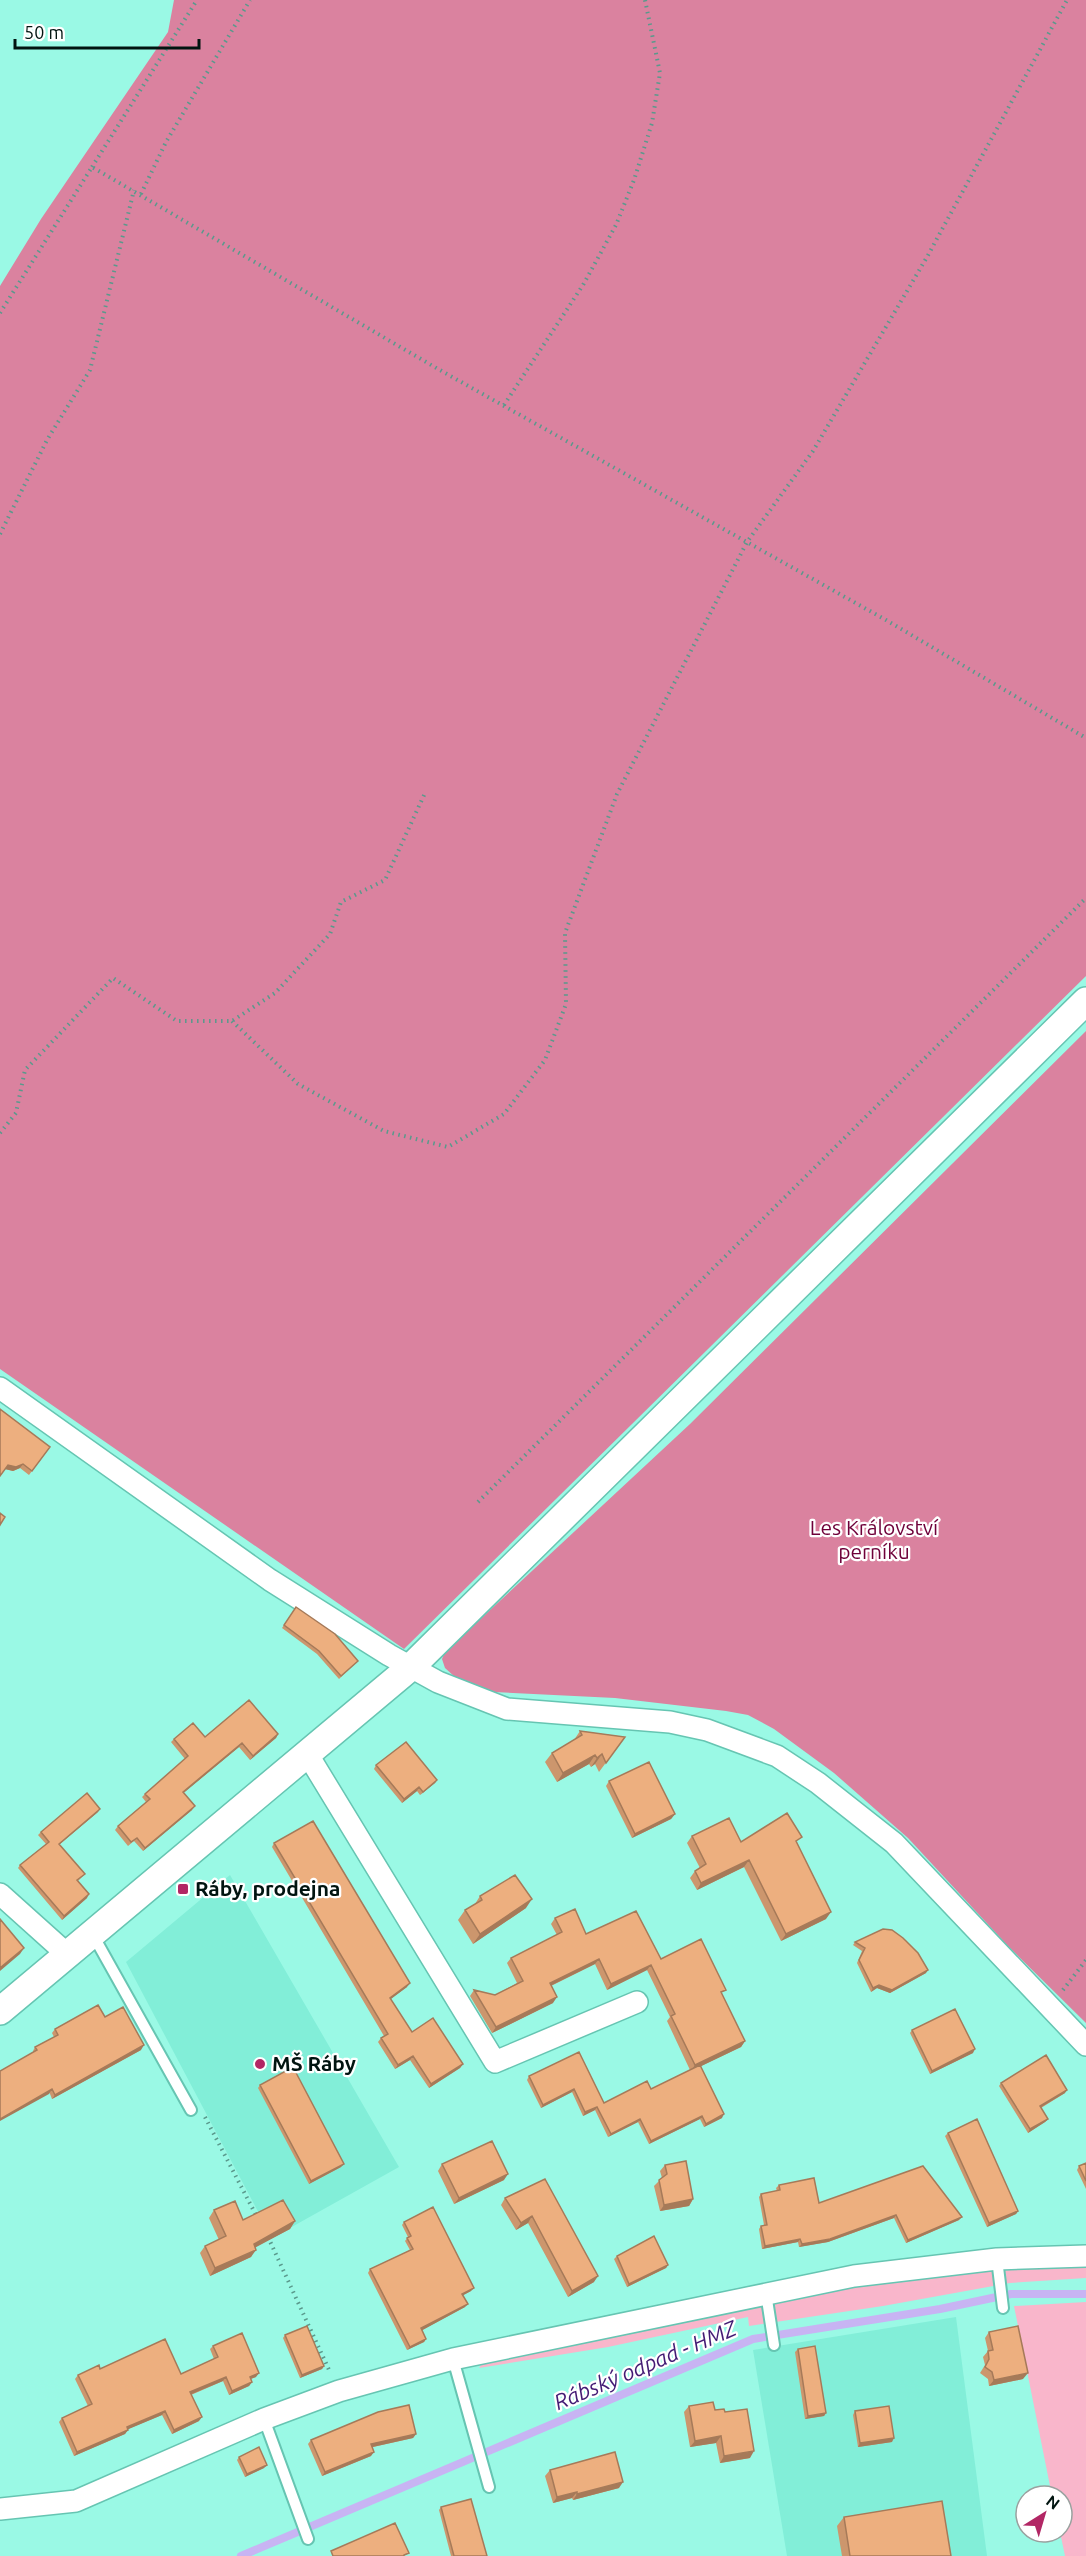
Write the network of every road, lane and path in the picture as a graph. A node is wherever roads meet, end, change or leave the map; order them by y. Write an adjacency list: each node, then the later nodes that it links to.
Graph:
1 (197, 0): 5 (path)
2 (250, 0): 7 (path)
3 (645, 0): 9 (path)
4 (1067, 0): 11 (path)
5 (92, 167): 6 (path); 8 (path)
6 (134, 190): 7 (path); 10 (path)
7 (141, 194): 9 (path)
8 (0, 313)
9 (504, 405): 11 (path)
10 (0, 534)
11 (747, 542): 12 (path); 16 (path)
12 (1086, 738)
13 (425, 792): 16 (path)
14 (1086, 898): 19 (path)
15 (1086, 1001): 20 (street)
16 (232, 1021): 17 (path)
17 (0, 1133)
18 (0, 1388): 20 (street)
19 (478, 1502)
20 (412, 1666): 21 (street); 27 (street)
21 (308, 1755): 23 (street); 26 (street)
22 (0, 1894): 24 (street)
23 (92, 1934): 24 (street); 30 (lane)
24 (68, 1955): 28 (street)
25 (1086, 1960): 27 (path)
26 (637, 2001)
27 (1050, 2007): 29 (street)
28 (0, 2011)
29 (1086, 2045)
30 (184, 2095): 31 (lane); 32 (path)
31 (191, 2110)
32 (261, 2224)
33 (266, 2234): 40 (path)
34 (1086, 2256): 35 (street)
35 (999, 2269): 36 (street); 37 (lane)
36 (766, 2293): 38 (lane); 39 (street)
37 (1003, 2308)
38 (774, 2345)
39 (453, 2359): 40 (street); 42 (lane)
40 (339, 2391): 41 (street)
41 (264, 2419): 43 (street); 44 (lane)
42 (489, 2487)
43 (0, 2509)
44 (308, 2539)

